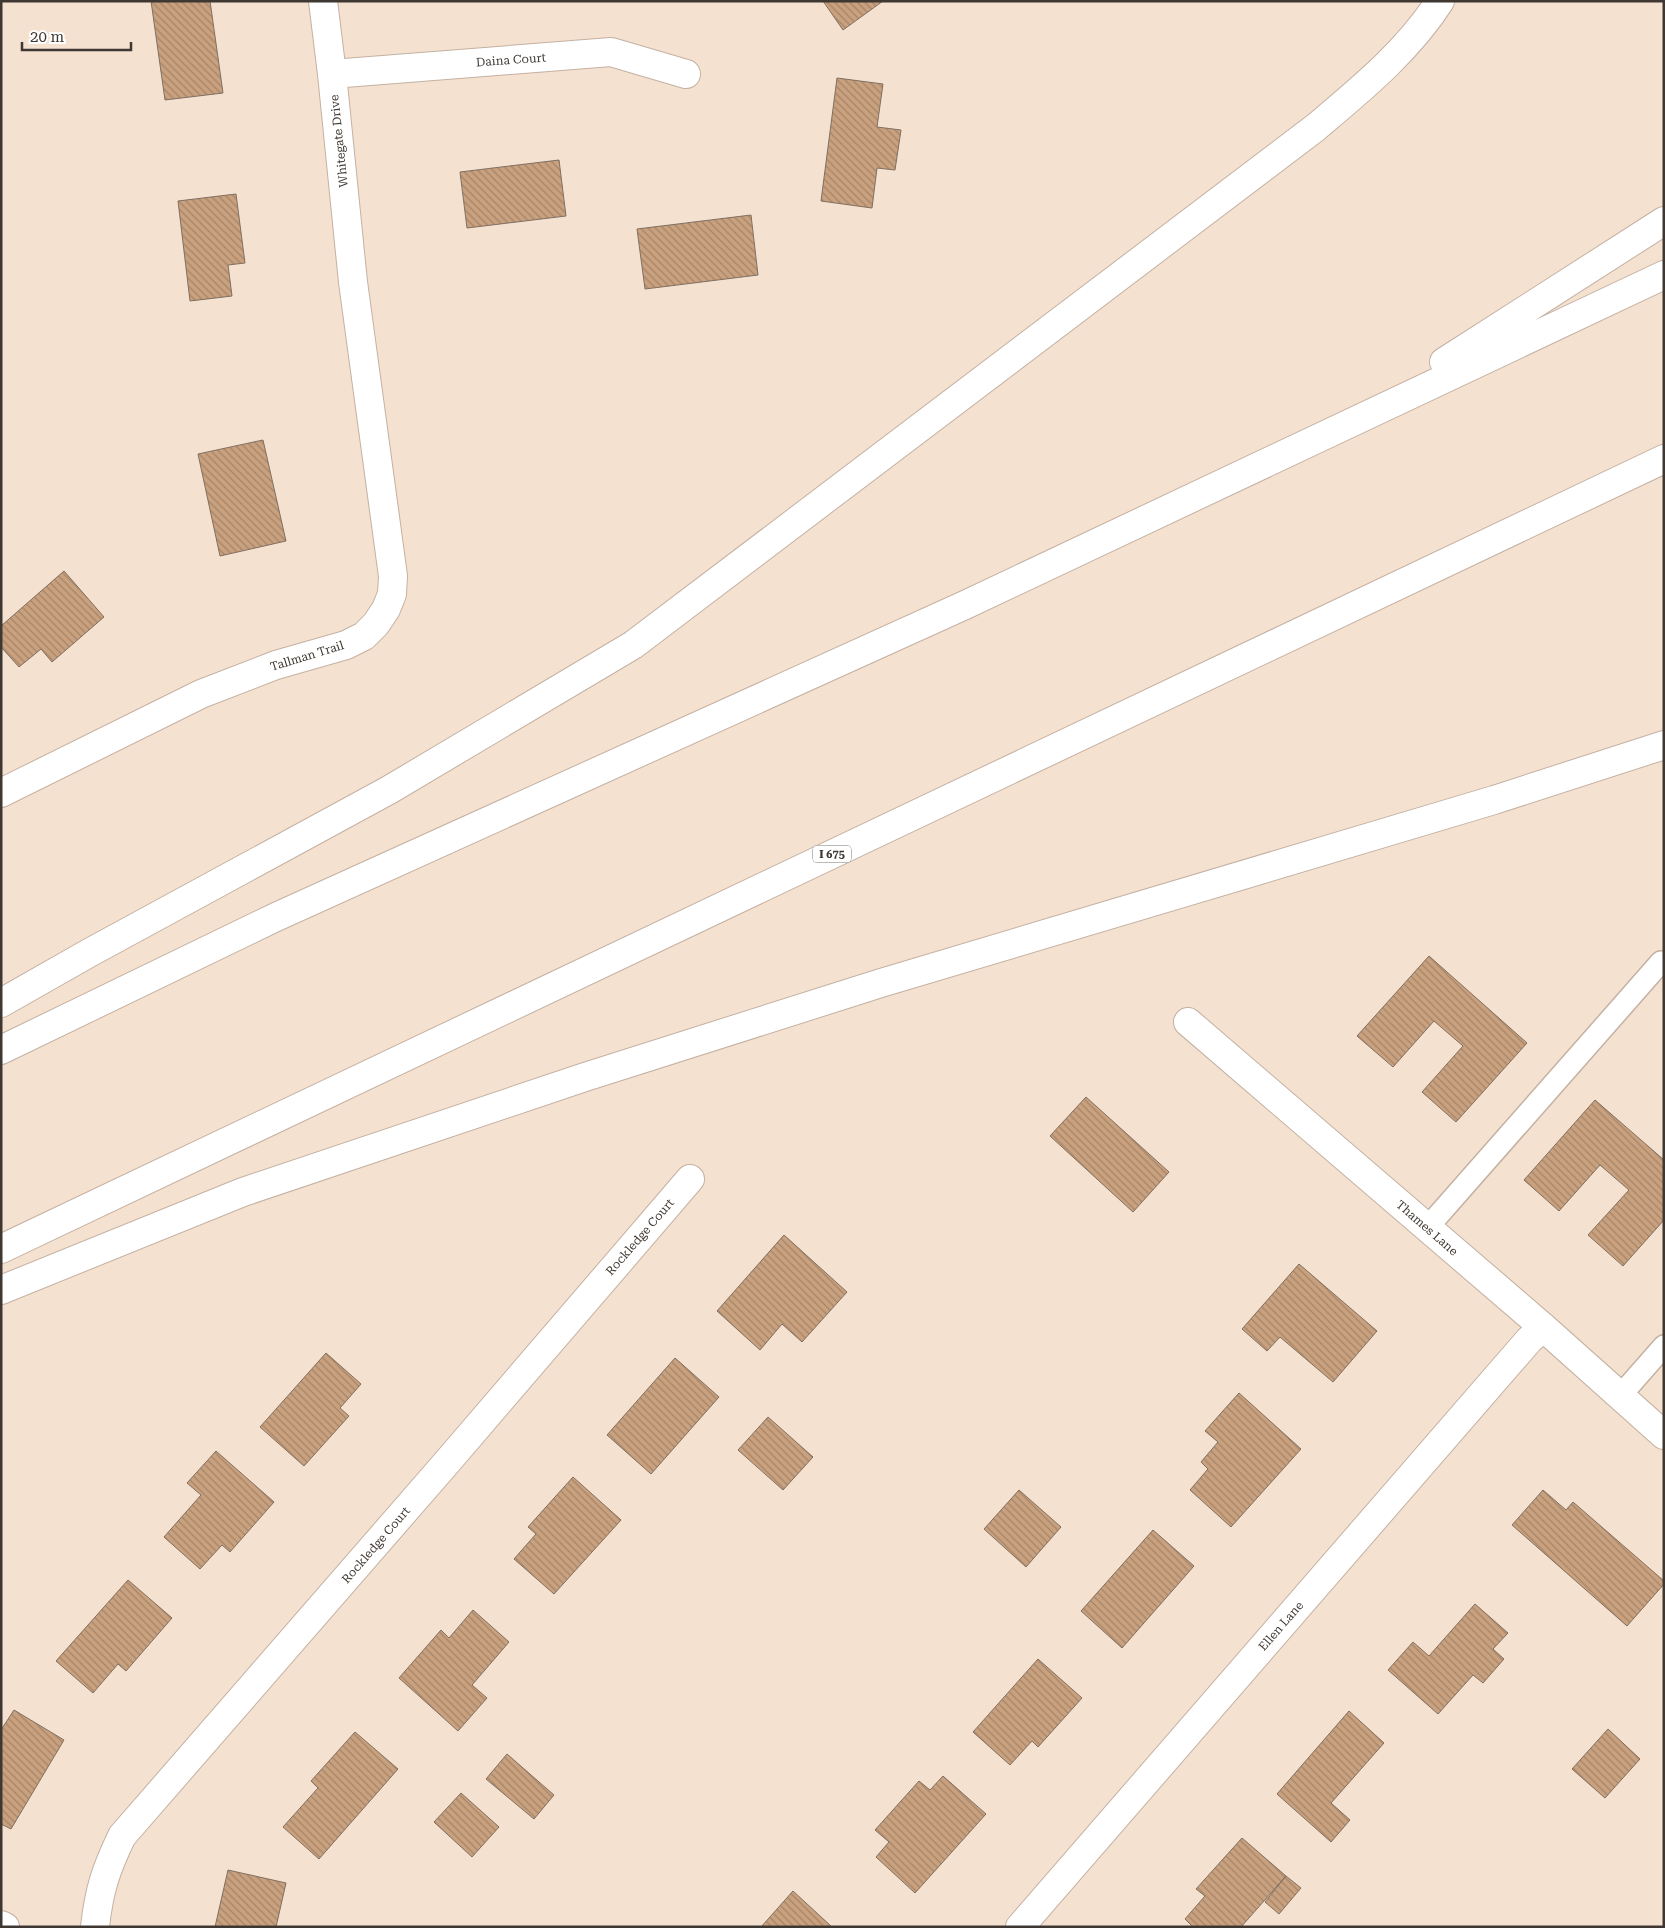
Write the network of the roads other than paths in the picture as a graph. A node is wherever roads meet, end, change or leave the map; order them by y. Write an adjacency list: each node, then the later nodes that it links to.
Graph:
1 (322, 1): 3 (main road, Whitegate Drive)
2 (1440, 1): 13 (main road)
3 (332, 74): 4 (main road, Daina Court); 7 (main road, Whitegate Drive)
4 (686, 74)
5 (1664, 221): 8 (main road)
6 (1664, 274): 8 (main road)
7 (352, 282): 11 (main road, Tallman Trail)
8 (1351, 422): 15 (main road)
9 (1664, 459): 18 (main road, I 675)
10 (1664, 745): 19 (main road)
11 (1, 793)
12 (1661, 962): 17 (lane)
13 (1, 1003)
14 (1188, 1022): 17 (main road, Thames Lane)
15 (1, 1050)
16 (690, 1179): 26 (main road, Rockledge Court)
17 (1427, 1228): 20 (main road, Thames Lane)
18 (1, 1249)
19 (1, 1290)
20 (1543, 1327): 22 (main road, Thames Lane); 27 (main road, Ellen Lane)
21 (1664, 1346): 22 (lane)
22 (1620, 1396): 23 (main road, Thames Lane)
23 (1664, 1435)
24 (1, 1925): 25 (main road)
25 (5, 1927)
26 (95, 1927)
27 (1020, 1927)

